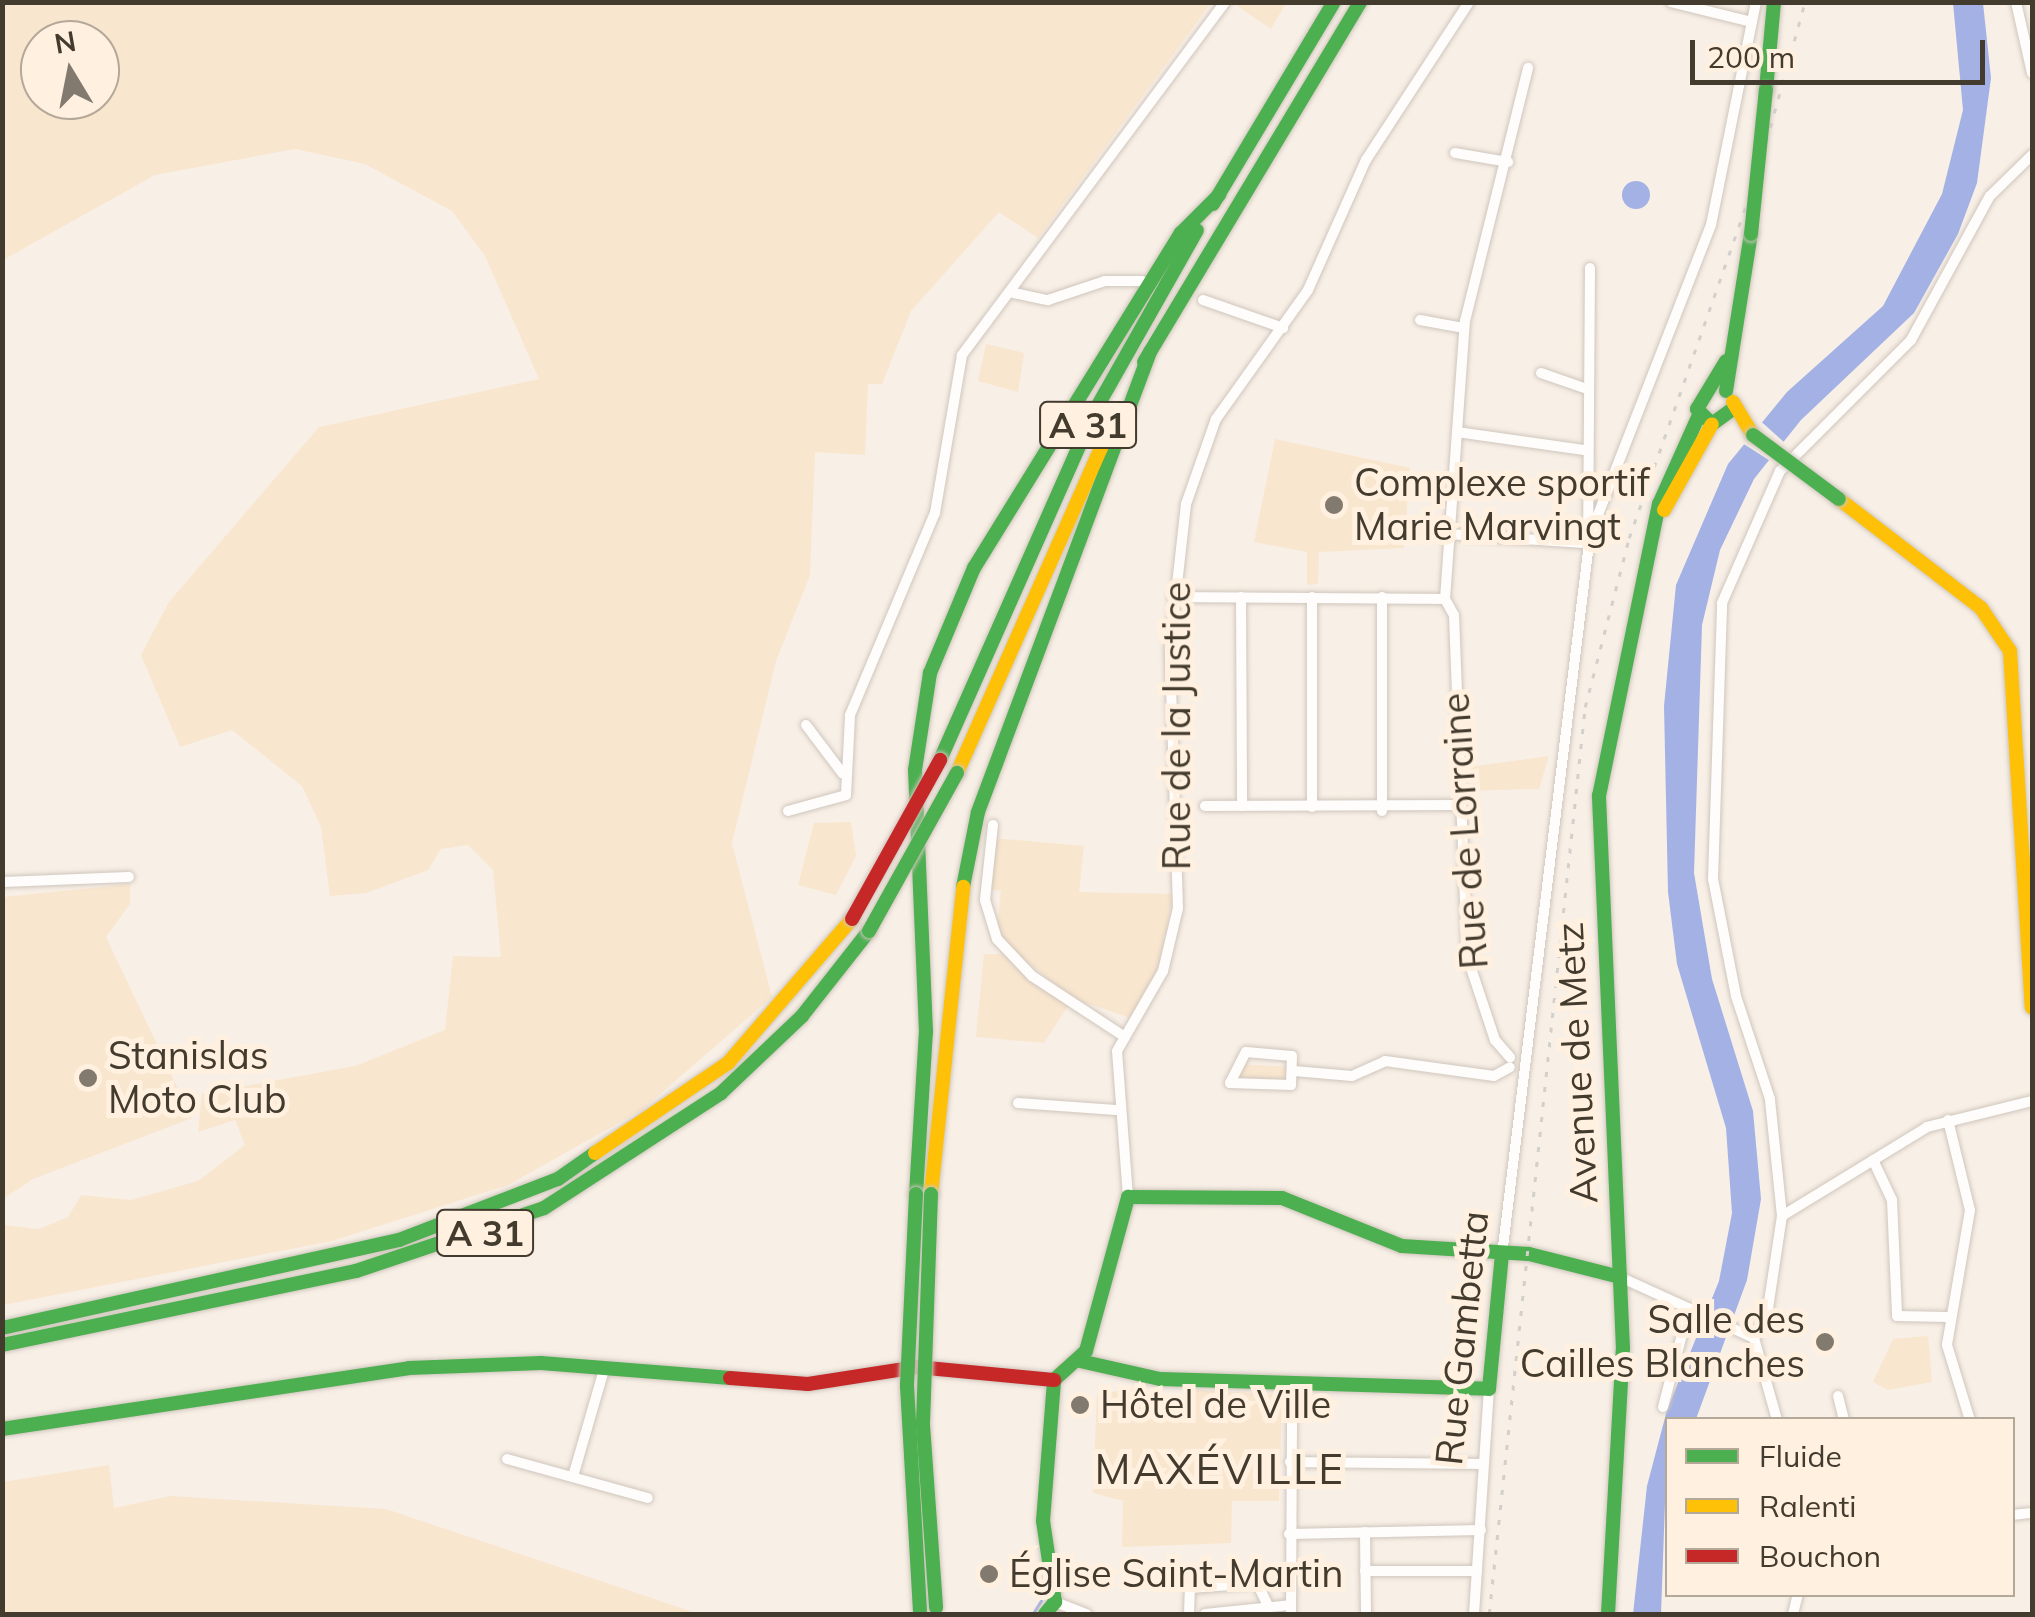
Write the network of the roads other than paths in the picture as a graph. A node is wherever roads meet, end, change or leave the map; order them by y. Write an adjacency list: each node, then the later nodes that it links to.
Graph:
1 (1224, 2): 18 (street)
2 (1334, 2): 15 (main road, A 31)
3 (1360, 2): 23 (main road, A 31)
4 (1469, 2): 21 (street, Rue de la Justice)
5 (1671, 2): 9 (street)
6 (1756, 2): 9 (street)
7 (1774, 2): 24 (main road, bridge)
8 (2016, 2): 11 (street)
9 (1752, 22): 35 (street)
10 (1528, 68): 14 (street, Rue de Lorraine)
11 (2032, 73)
12 (1455, 153): 14 (street)
13 (2032, 155): 63 (street)
14 (1508, 162): 22 (street, Rue de Lorraine)
15 (1219, 195): 61 (main road); 68 (main road, A 31, bridge)
16 (1590, 268): 26 (street)
17 (1142, 281): 18 (street)
18 (1014, 293): 42 (street)
19 (1203, 300): 21 (street)
20 (1420, 320): 22 (street)
21 (1283, 328): 36 (street, Rue de la Justice)
22 (1464, 328): 31 (street, Rue de Lorraine)
23 (1150, 352): 61 (main road); 70 (main road, A 31, bridge)
24 (1727, 358): 27 (main road); 28 (main road)
25 (1541, 372): 26 (street)
26 (1584, 388): 33 (street)
27 (1708, 388): 28 (main road); 30 (main road, Avenue de Metz)
28 (1726, 391): 29 (main road)
29 (1733, 409): 30 (main road); 32 (main road)
30 (1711, 420): 32 (main road); 65 (main road, Avenue de Metz)
31 (1458, 432): 33 (street); 34 (street, Rue de Lorraine)
32 (1753, 435): 52 (main road, bridge)
33 (1584, 450): 35 (street)
34 (1450, 534): 35 (street); 40 (street, Rue de Lorraine)
35 (1588, 543): 54 (street, Rue Gambetta)
36 (1173, 597): 37 (street); 53 (street, Rue de la Justice)
37 (1242, 597): 38 (street); 45 (street)
38 (1312, 597): 39 (street); 46 (street)
39 (1382, 597): 40 (street); 48 (street)
40 (1445, 599): 43 (street, Rue de Lorraine)
41 (806, 725): 42 (street)
42 (843, 774): 47 (street)
43 (1455, 805): 48 (street); 54 (street, Rue de Lorraine)
44 (1204, 806): 45 (street)
45 (1242, 806): 46 (street)
46 (1312, 807): 48 (street)
47 (788, 811)
48 (1382, 811)
49 (993, 825): 53 (street)
50 (130, 877): 51 (street)
51 (2, 882)
52 (2032, 1007)
53 (1125, 1037): 58 (street)
54 (1515, 1062): 55 (street); 64 (street, Rue Gambetta)
55 (1294, 1072): 55 (street)
56 (2032, 1100): 59 (street)
57 (1018, 1103): 58 (street)
58 (1116, 1110): 62 (street)
59 (1948, 1120): 60 (street); 67 (street)
60 (1872, 1160): 63 (street); 67 (street)
61 (923, 1194): 95 (main road, bridge); 96 (main road, bridge)
62 (1128, 1198): 64 (main road); 71 (main road)
63 (1782, 1216): 69 (street)
64 (1502, 1255): 65 (main road); 75 (main road, Rue Gambetta)
65 (1620, 1277): 66 (street); 103 (main road, Avenue de Metz)
66 (1693, 1310): 69 (street); 77 (street)
67 (1948, 1317): 80 (street)
68 (2, 1328)
69 (1754, 1338): 78 (street)
70 (2, 1345)
71 (1080, 1361): 73 (main road); 74 (main road)
72 (604, 1370): 73 (main road); 81 (main road); 85 (street)
73 (1054, 1380): 92 (main road)
74 (1292, 1385): 75 (main road); 83 (street)
75 (1489, 1389): 84 (street, Rue Gambetta)
76 (1838, 1396): 79 (street)
77 (1663, 1407)
78 (1776, 1417)
79 (1843, 1417)
80 (1969, 1417)
81 (2, 1429)
82 (507, 1459): 85 (street)
83 (1290, 1462): 84 (street); 89 (street)
84 (1482, 1464): 87 (street, Rue Gambetta)
85 (574, 1473): 86 (street)
86 (648, 1498)
87 (1481, 1530): 88 (street); 90 (street, Rue Gambetta)
88 (1365, 1532): 89 (street); 91 (street)
89 (1289, 1534): 94 (street)
90 (1476, 1570): 91 (street); 102 (street, Rue Gambetta)
91 (1366, 1571): 101 (street)
92 (1055, 1602): 97 (main road); 98 (street)
93 (1268, 1606): 94 (street); 99 (street); 100 (street)
94 (1290, 1610)
95 (937, 1611)
96 (921, 1613)
97 (1045, 1614)
98 (1087, 1614)
99 (1189, 1614)
100 (1205, 1614)
101 (1366, 1614)
102 (1474, 1614)
103 (1608, 1614)

